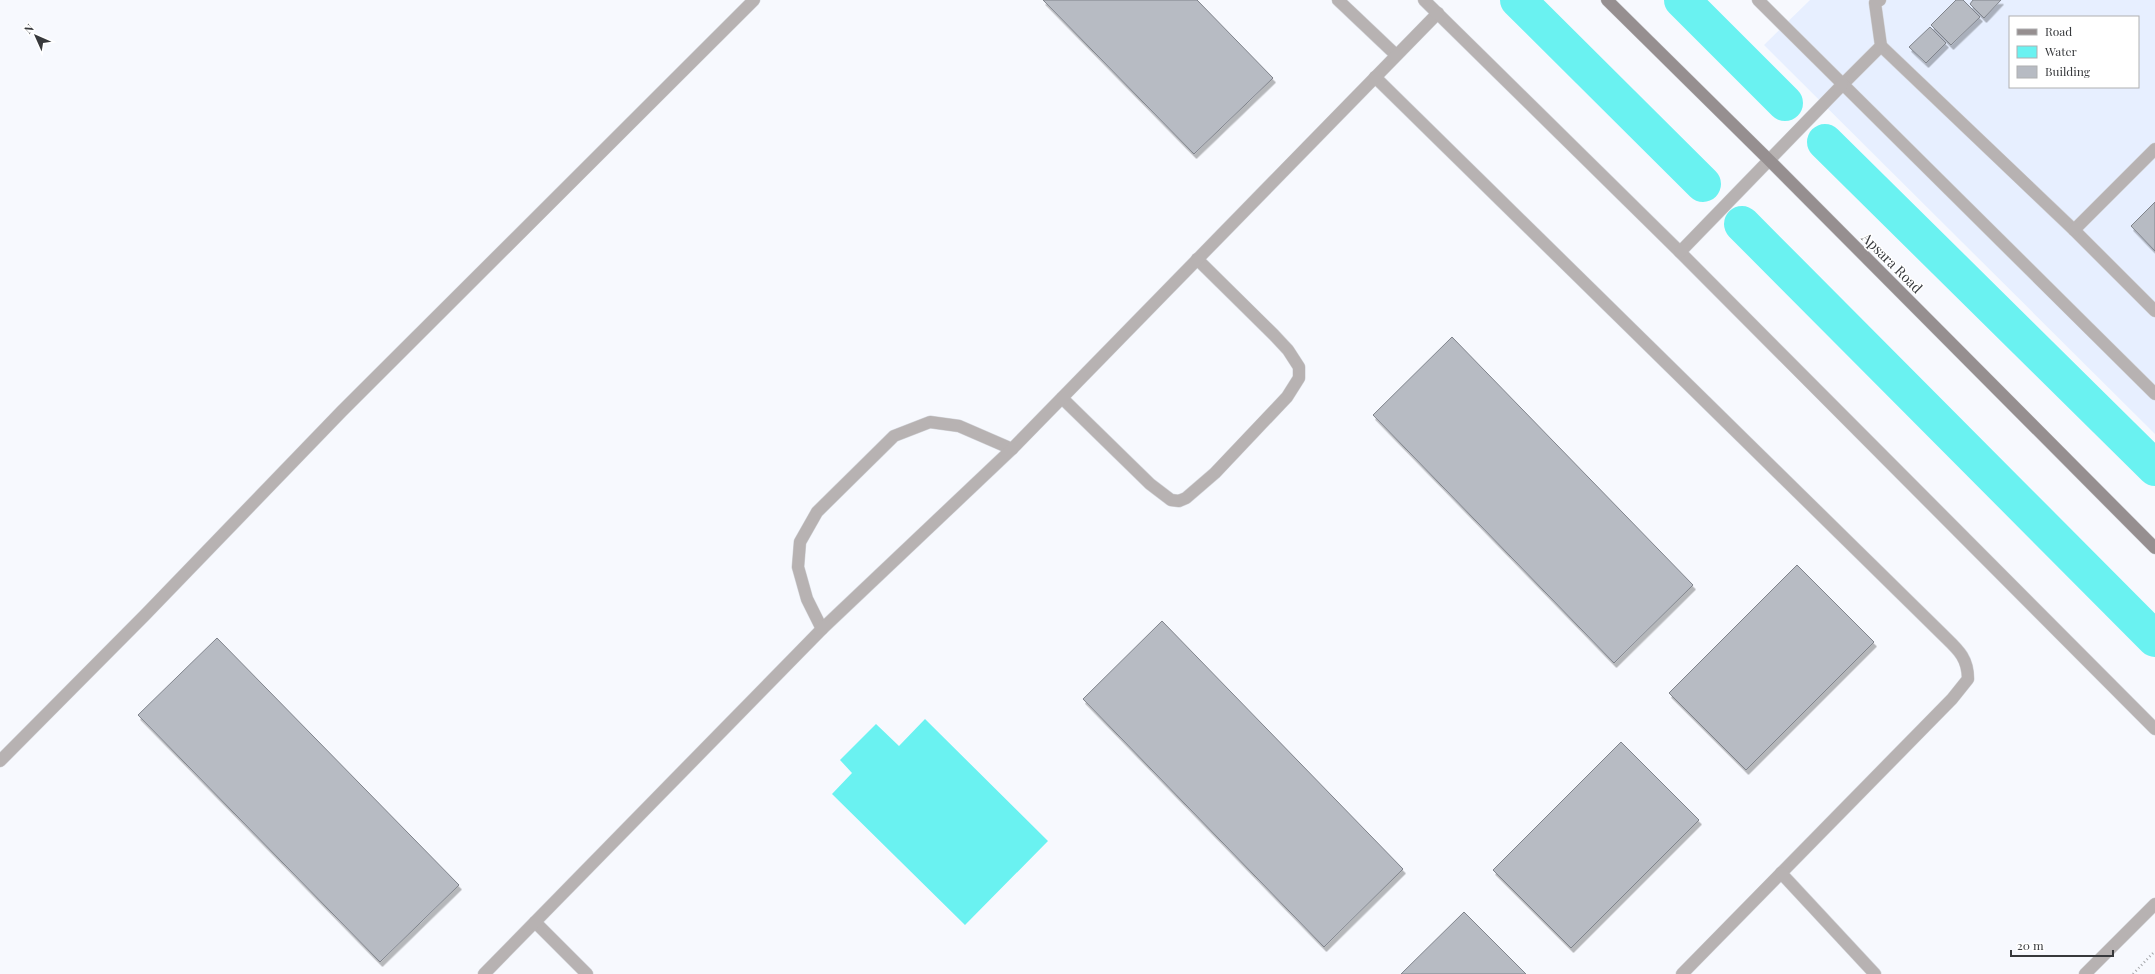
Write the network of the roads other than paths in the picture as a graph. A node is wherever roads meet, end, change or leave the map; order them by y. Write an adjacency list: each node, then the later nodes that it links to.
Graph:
1 (754, 0): 24 (street)
2 (1338, 0): 9 (street)
3 (1424, 0): 7 (street)
4 (1607, 0): 13 (street, Apsara Road)
5 (1758, 0): 11 (street)
6 (1880, 0): 8 (street)
7 (1438, 13): 9 (street); 15 (street)
8 (1881, 46): 11 (street); 14 (street)
9 (1396, 55): 10 (street)
10 (1375, 77): 16 (street); 25 (street)
11 (1842, 85): 13 (street); 18 (street)
12 (2155, 149): 14 (street)
13 (1768, 159): 15 (street); 21 (street, Apsara Road)
14 (2074, 230): 17 (street)
15 (1680, 252): 23 (street)
16 (1197, 259): 19 (street); 19 (street)
17 (2155, 311)
18 (2155, 394)
19 (1062, 398): 20 (street)
20 (1012, 449): 22 (street); 22 (street)
21 (2155, 548)
22 (822, 628): 27 (street)
23 (2155, 729)
24 (0, 761)
25 (1781, 873): 30 (street); 31 (street)
26 (2155, 904): 32 (street)
27 (534, 922): 28 (street); 29 (street)
28 (484, 974)
29 (587, 974)
30 (1682, 974)
31 (1875, 974)
32 (2085, 974)

